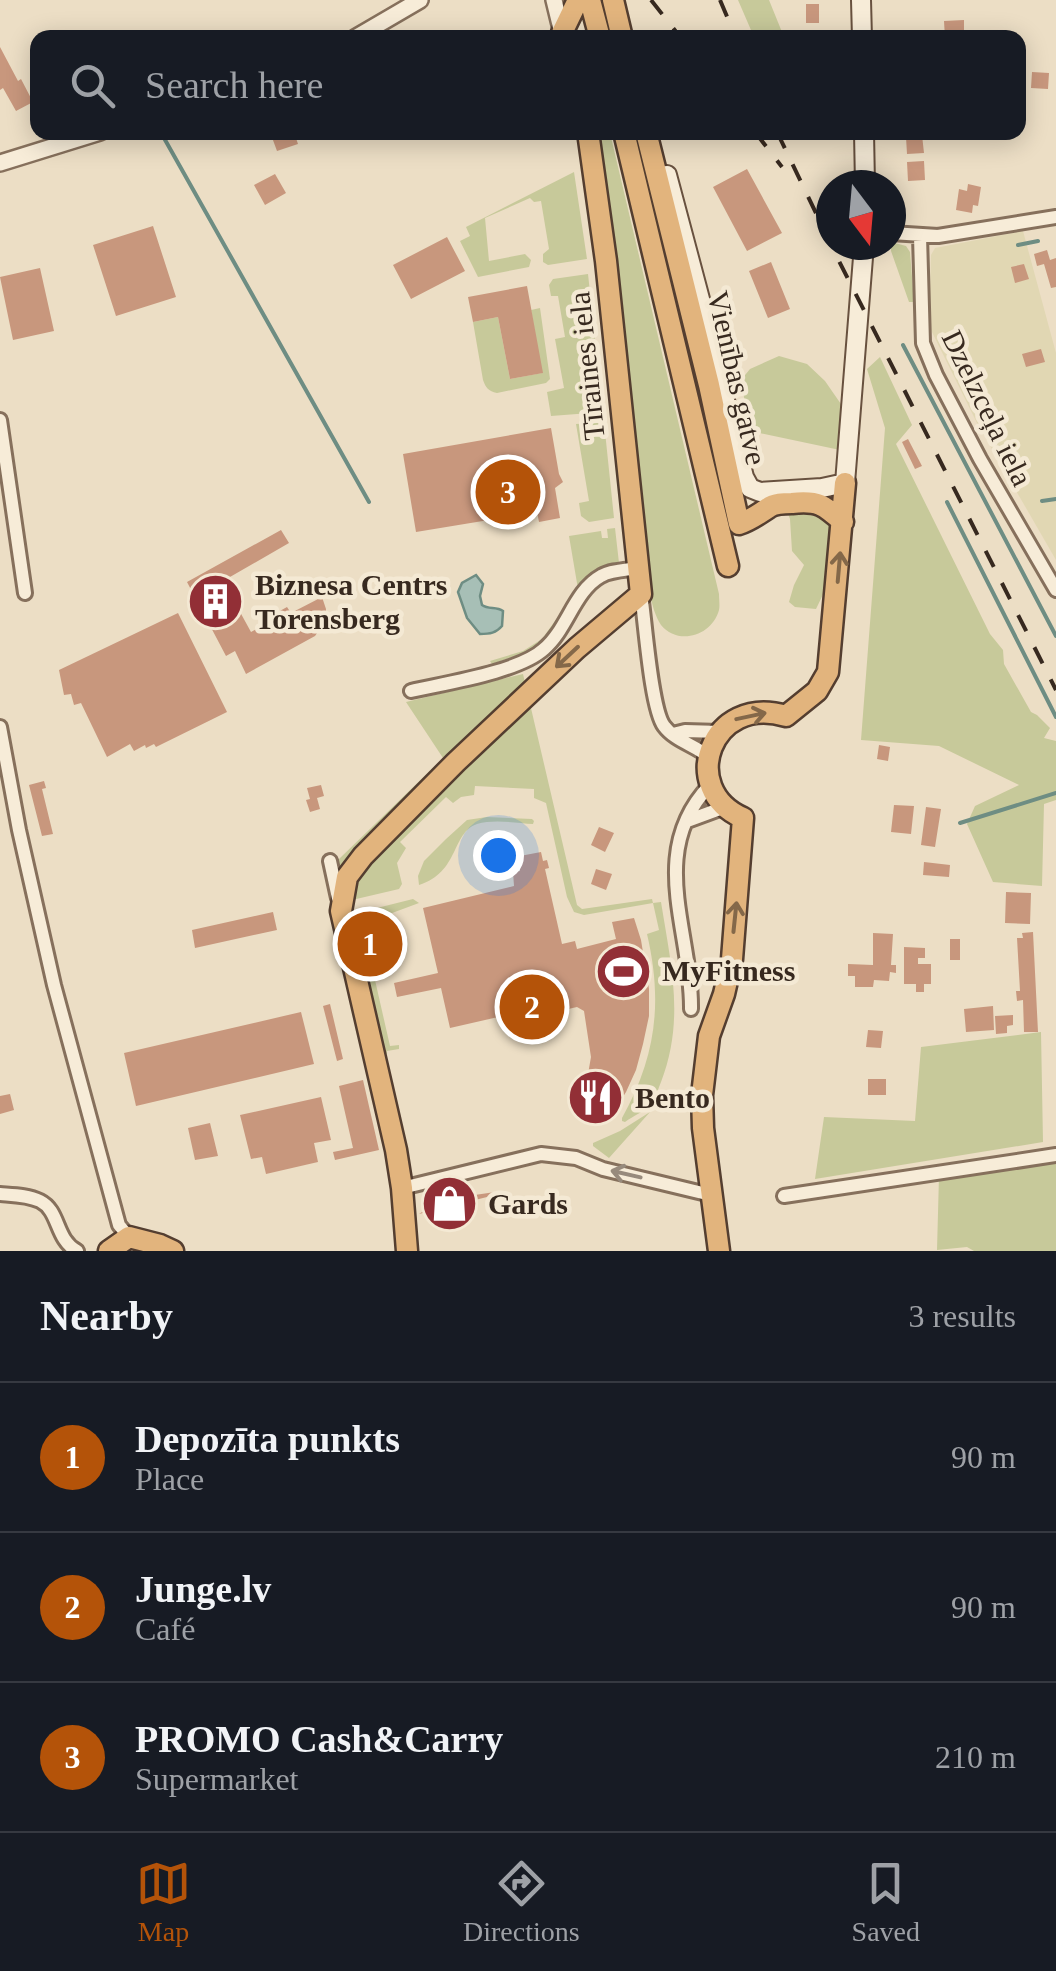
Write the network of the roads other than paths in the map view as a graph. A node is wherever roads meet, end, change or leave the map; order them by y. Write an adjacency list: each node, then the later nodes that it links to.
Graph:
1 (420, 0): 6 (street)
2 (554, 0): 7 (street)
3 (613, 0): 10 (highway)
4 (861, 0): 11 (main road)
5 (587, 4): 8 (highway); 9 (highway)
6 (368, 30)
7 (562, 30)
8 (568, 30)
9 (597, 30)
10 (620, 30)
11 (862, 30)
12 (71, 140): 18 (street)
13 (589, 140): 28 (highway, Tīraines iela)
14 (626, 140): 27 (highway, Vienības gatve)
15 (648, 140): 26 (highway, Vienības gatve)
16 (657, 140): 25 (main road, Vienības gatve)
17 (864, 140): 19 (main road)
18 (0, 163)
19 (865, 170)
20 (1056, 217): 22 (street)
21 (906, 234): 22 (street)
22 (920, 236): 29 (street, Dzelzceļa iela)
23 (863, 260): 25 (main road)
24 (0, 420): 30 (street)
25 (845, 483): 26 (highway)
26 (843, 522): 34 (highway, one-way to 26)
27 (728, 566)
28 (638, 568): 31 (highway, Tīraines iela); 32 (street)
29 (1056, 590)
30 (25, 593)
31 (642, 594): 35 (street); 41 (highway, one-way to 41)
32 (412, 691)
33 (0, 727): 48 (street)
34 (720, 732): 35 (street); 36 (highway)
35 (673, 734): 36 (street)
36 (709, 757): 37 (highway)
37 (710, 785): 38 (highway); 39 (street)
38 (724, 806): 39 (street); 46 (highway, one-way to 38)
39 (687, 821): 42 (street)
40 (330, 862): 41 (street)
41 (341, 910): 44 (highway)
42 (691, 1009)
43 (1056, 1154): 47 (street)
44 (402, 1188): 46 (street, one-way to 44); 52 (highway)
45 (0, 1194): 49 (street)
46 (711, 1195): 53 (highway)
47 (784, 1196)
48 (129, 1237): 50 (highway); 51 (highway)
49 (77, 1251)
50 (109, 1251)
51 (173, 1251)
52 (407, 1251)
53 (719, 1251)

